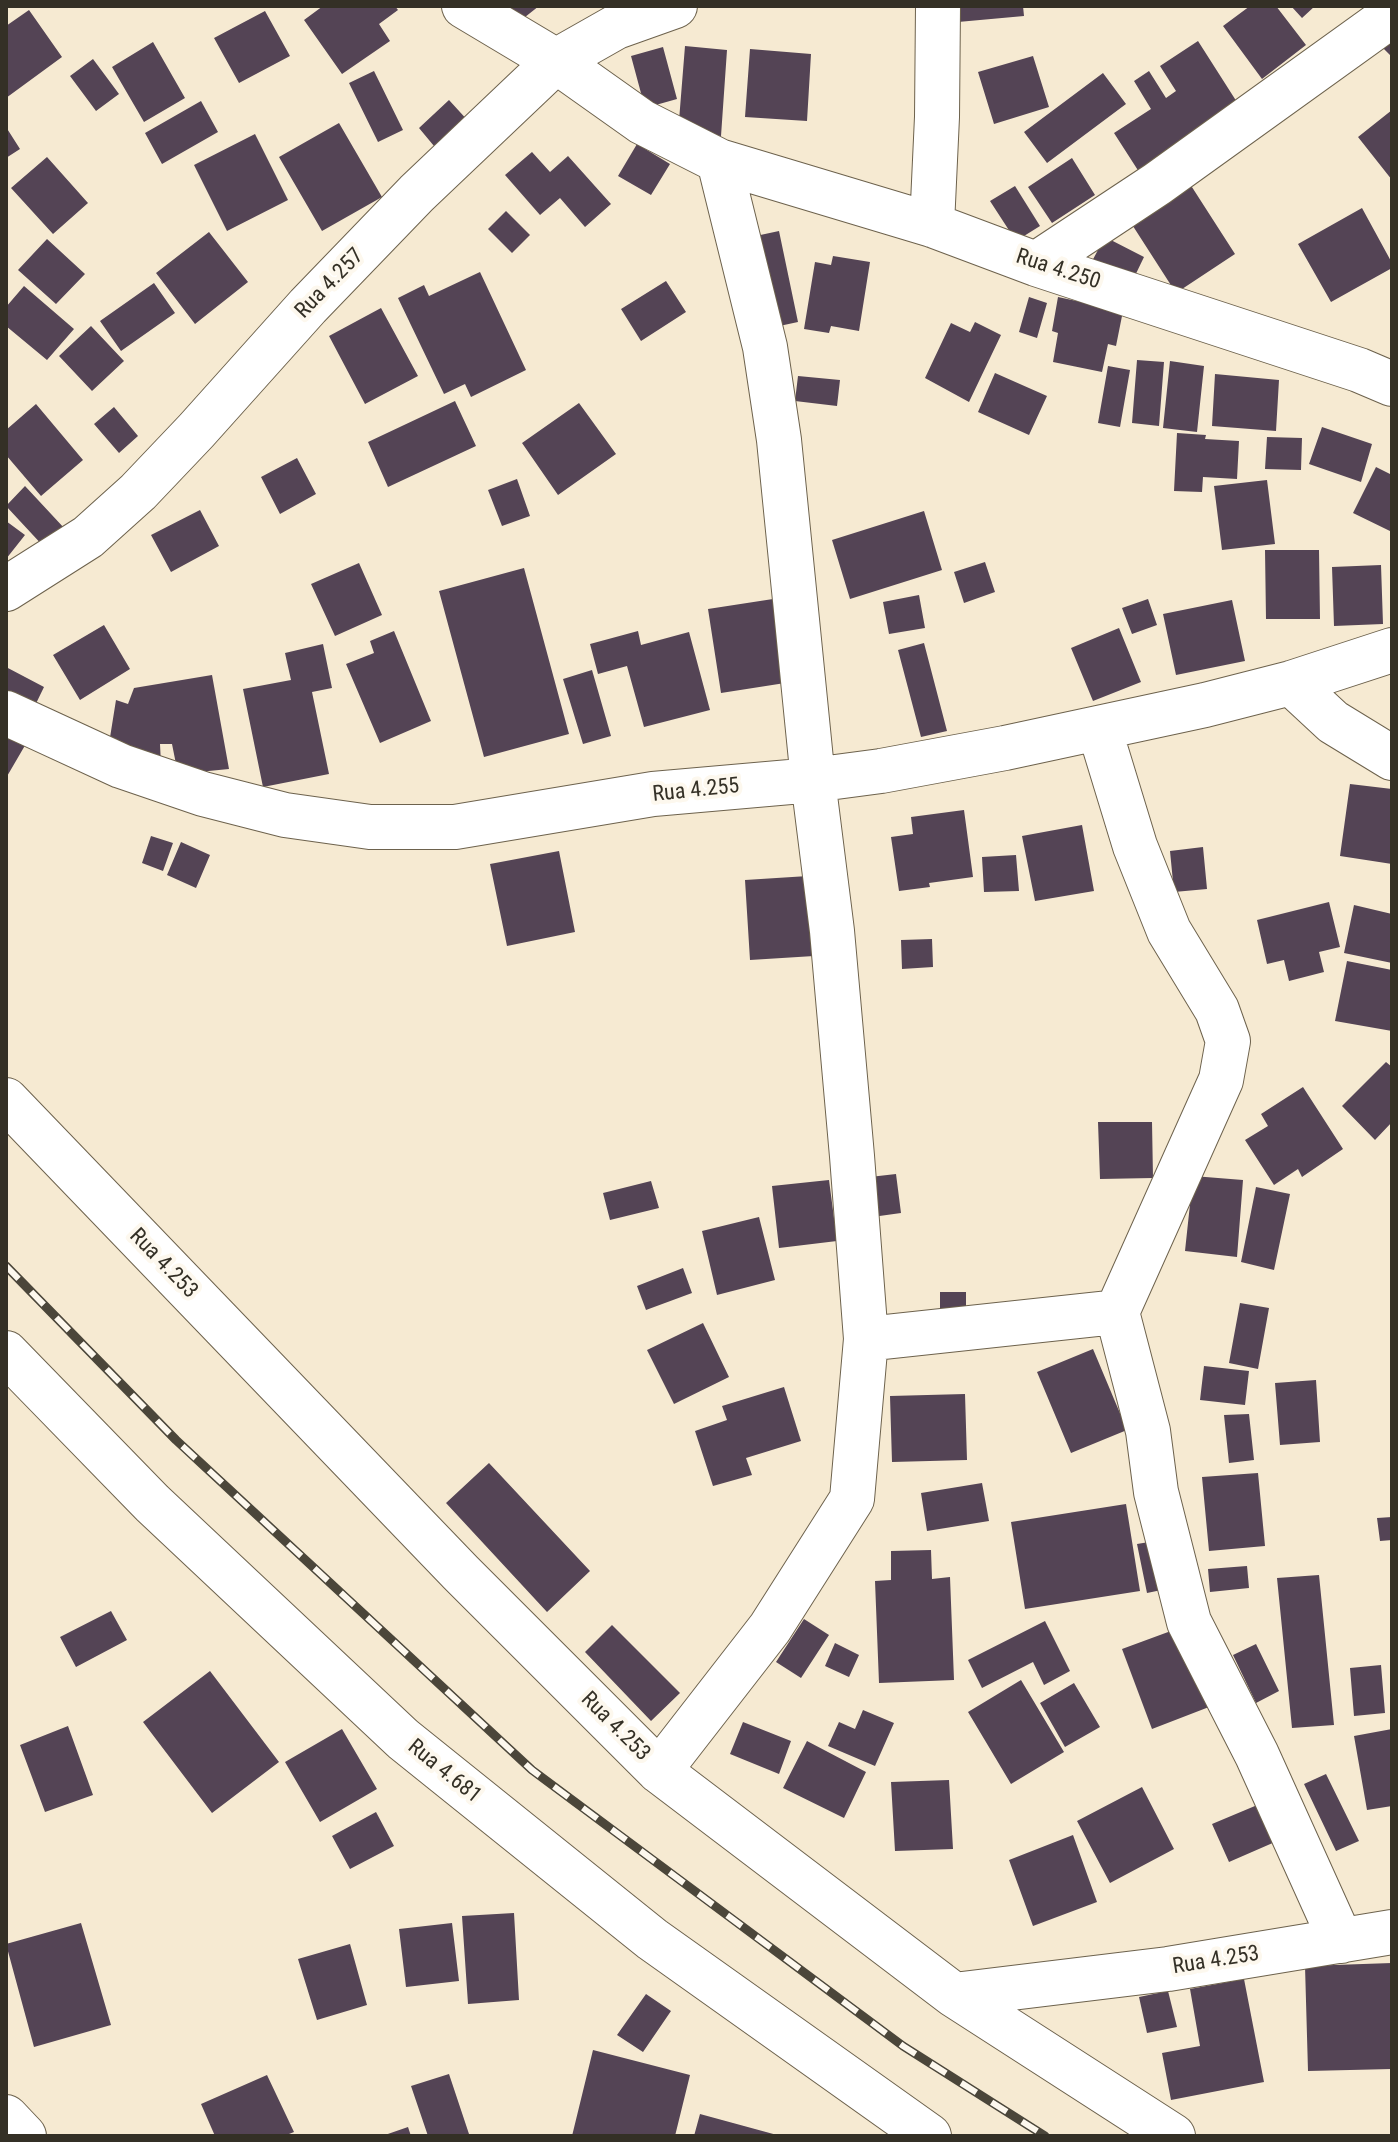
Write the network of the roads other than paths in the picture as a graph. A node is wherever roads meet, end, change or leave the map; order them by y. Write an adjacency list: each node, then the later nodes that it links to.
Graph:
1 (464, 6): 5 (street, Rua 4.250)
2 (675, 6): 5 (street, Rua 4.257)
3 (938, 6): 7 (street)
4 (1392, 15): 8 (street)
5 (556, 61): 6 (street, Rua 4.250); 10 (street, Rua 4.257)
6 (719, 161): 7 (street, Rua 4.250); 16 (street)
7 (932, 225): 8 (street, Rua 4.250)
8 (1036, 264): 9 (street, Rua 4.250)
9 (1381, 368)
10 (6, 589)
11 (1392, 650): 12 (street, Rua 4.255)
12 (1291, 683): 14 (street, Rua 4.255); 15 (street)
13 (6, 713): 16 (street, Rua 4.255)
14 (1099, 728): 16 (street, Rua 4.255); 18 (street)
15 (1392, 758)
16 (813, 780): 19 (street)
17 (6, 1100): 21 (street, Rua 4.253)
18 (1117, 1312): 19 (street); 23 (street)
19 (866, 1339): 21 (street)
20 (6, 1353): 27 (street, Rua 4.681)
21 (659, 1771): 24 (street, Rua 4.253)
22 (1392, 1932): 23 (street, Rua 4.253)
23 (1341, 1941): 24 (street, Rua 4.253)
24 (954, 1995): 28 (street)
25 (6, 2117): 26 (street)
26 (24, 2136)
27 (929, 2136)
28 (1173, 2136)

